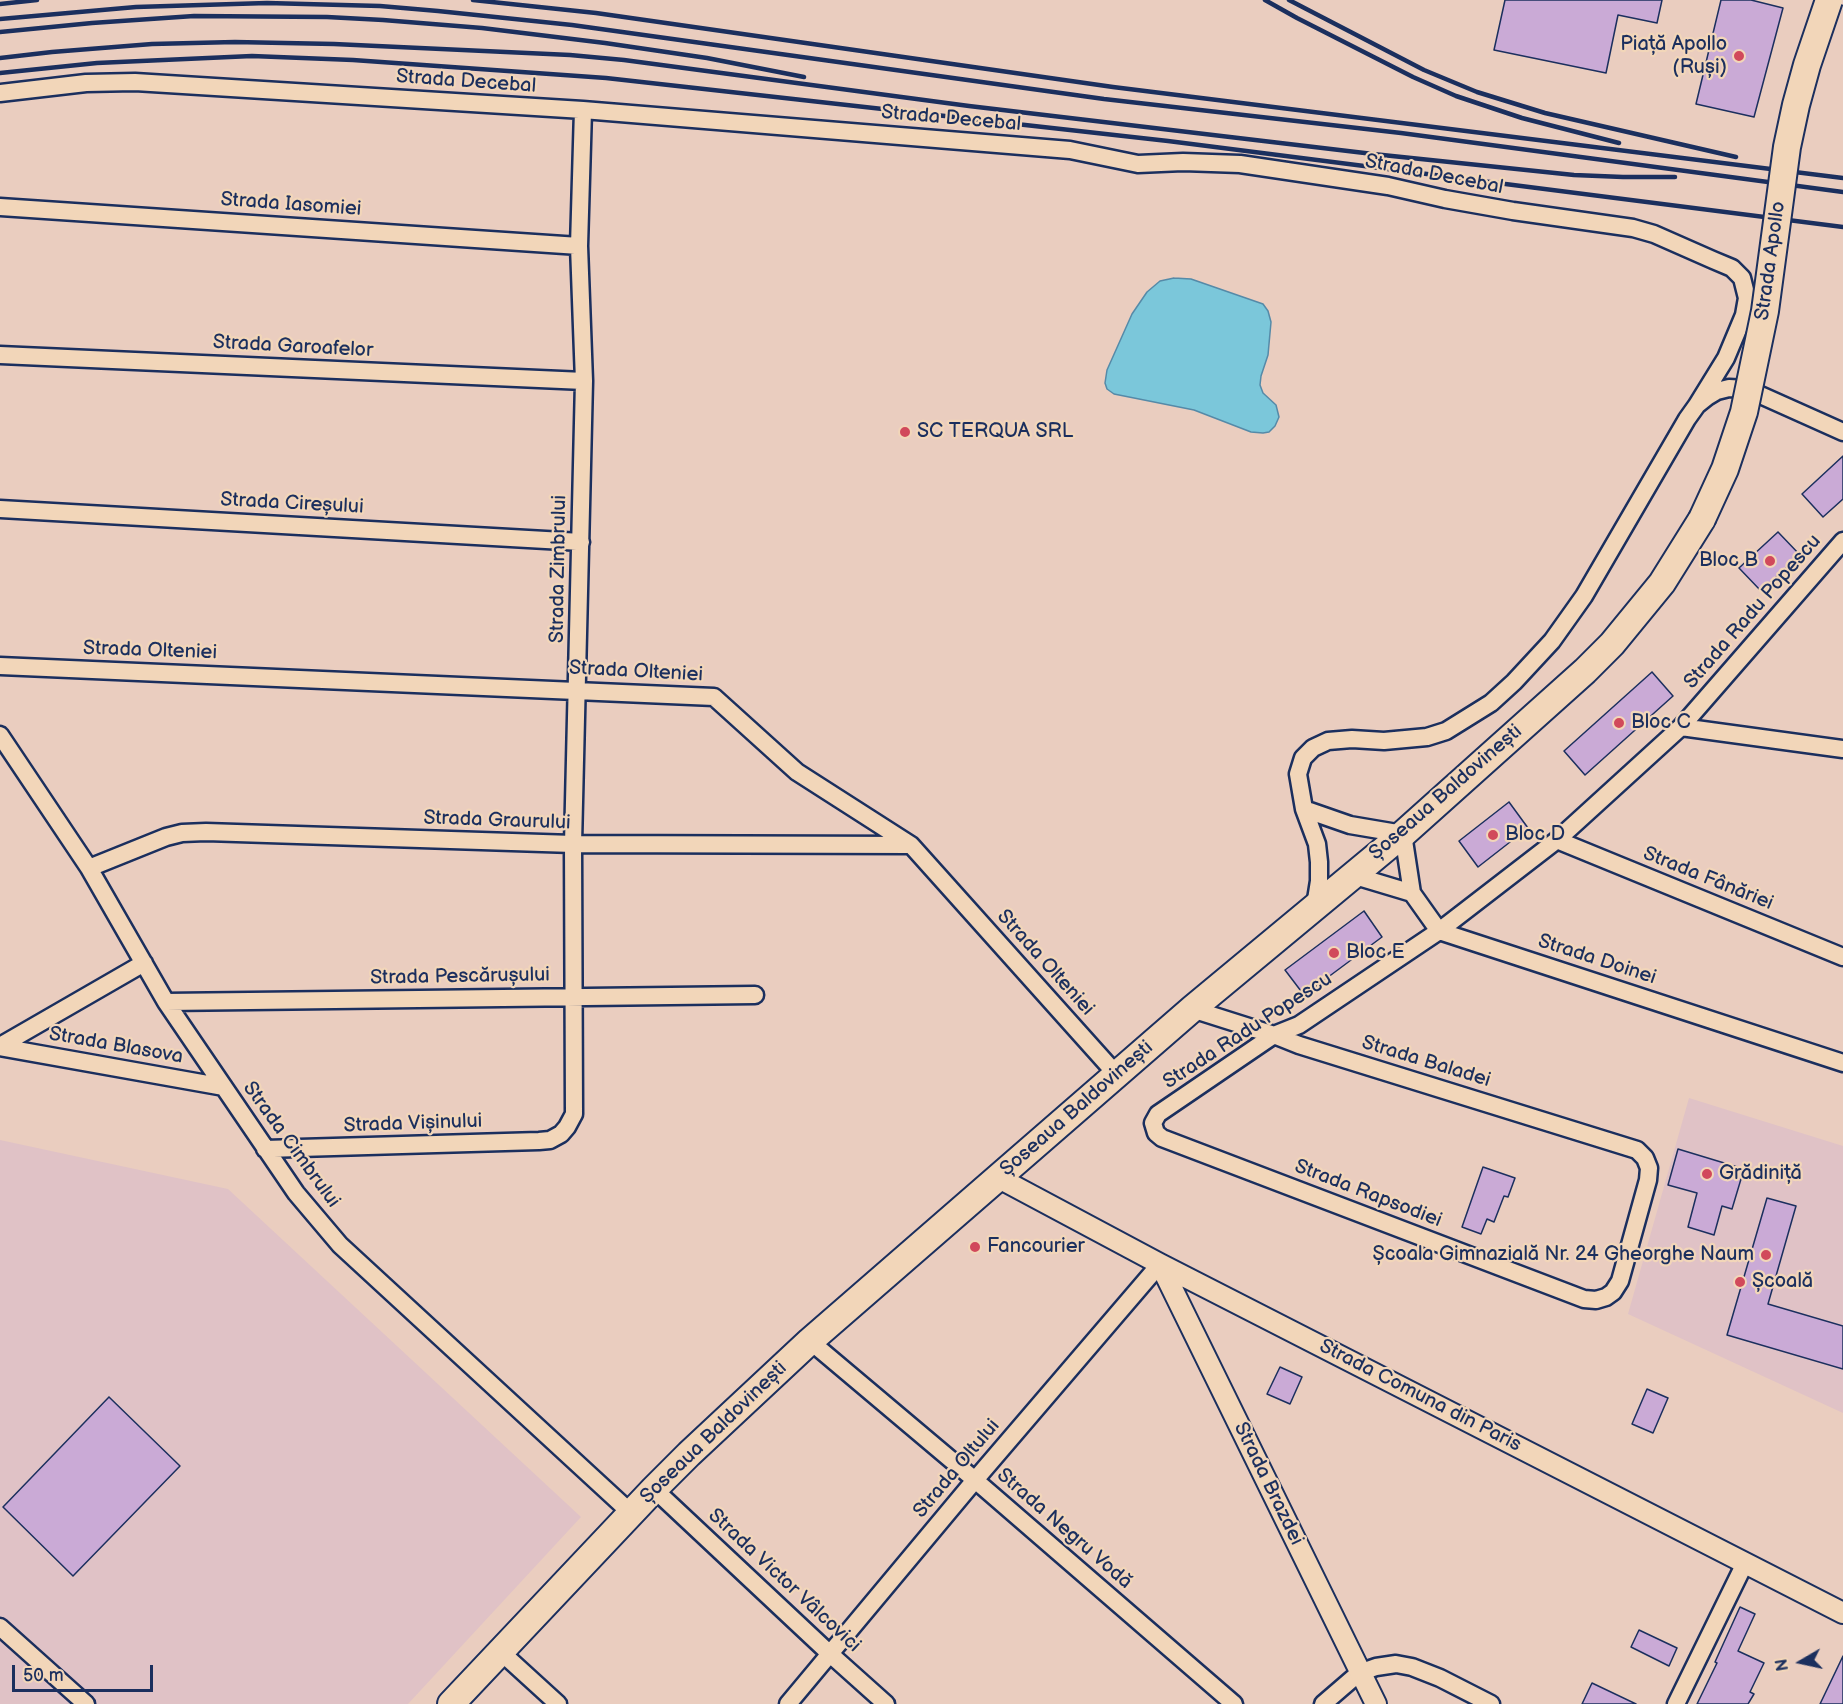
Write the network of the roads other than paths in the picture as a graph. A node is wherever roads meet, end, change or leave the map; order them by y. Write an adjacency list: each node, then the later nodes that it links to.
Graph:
1 (1829, 0): 11 (main road, Strada Apollo, bridge)
2 (0, 93): 3 (street, Strada Decebal)
3 (583, 110): 5 (street, Strada Zimbrului); 8 (street, Strada Decebal)
4 (0, 207): 5 (street, Strada Iasomiei)
5 (579, 246): 7 (street, Strada Zimbrului)
6 (0, 355): 7 (street, Strada Garoafelor)
7 (584, 381): 13 (street, Strada Zimbrului)
8 (1697, 405): 9 (street, Strada Decebal); 19 (street, Strada Decebal)
9 (1843, 432)
10 (0, 509): 13 (street, Strada Cireșului)
11 (1702, 519): 20 (main road, Șoseaua Baldovinești)
12 (1843, 541): 16 (street, Strada Radu Popescu)
13 (581, 542): 15 (street, Strada Zimbrului)
14 (0, 666): 15 (street, Strada Olteniei)
15 (578, 691): 22 (street, Strada Zimbrului); 23 (street, Strada Olteniei)
16 (1682, 727): 18 (street); 21 (street, Strada Radu Popescu)
17 (0, 735): 24 (street, Strada Cimbrului)
18 (1843, 748)
19 (1304, 809): 20 (street); 27 (street, Strada Decebal)
20 (1403, 834): 25 (main road, Șoseaua Baldovinești); 26 (street)
21 (1557, 840): 28 (street, Strada Radu Popescu); 29 (street, Strada Fânăriei)
22 (573, 844): 23 (street, Strada Graurului); 24 (street, Strada Graurului); 32 (street, Strada Zimbrului)
23 (911, 844): 38 (street, Strada Olteniei)
24 (89, 868): 30 (street, Strada Cimbrului)
25 (1352, 875): 26 (street); 27 (main road, Șoseaua Baldovinești)
26 (1412, 893): 28 (street)
27 (1315, 906): 34 (main road, Șoseaua Baldovinești)
28 (1439, 931): 35 (street, Strada Radu Popescu); 37 (street, Strada Doinei)
29 (1843, 957)
30 (144, 963): 33 (street, Strada Cimbrului); 36 (street)
31 (755, 995): 32 (street, Strada Pescărușului)
32 (574, 996): 33 (street, Strada Pescărușului); 41 (street, Strada Zimbrului)
33 (166, 1002): 39 (street, Strada Cimbrului)
34 (1192, 1009): 35 (street, Strada Baladei); 38 (main road, Șoseaua Baldovinești)
35 (1274, 1035): 40 (street, Strada Radu Popescu); 43 (street, Strada Baladei)
36 (0, 1046): 39 (street, Strada Blasova)
37 (1843, 1063)
38 (1117, 1075): 44 (main road, Șoseaua Baldovinești)
39 (224, 1087): 42 (street, Strada Cimbrului)
40 (1153, 1123): 43 (street, Strada Rapsodiei)
41 (561, 1134): 42 (street, Strada Vișinului)
42 (265, 1149): 49 (street, Strada Cimbrului)
43 (1646, 1158)
44 (997, 1178): 45 (street, Strada Comuna din Paris); 46 (main road, Șoseaua Baldovinești)
45 (1160, 1264): 47 (street, Strada Oltului); 50 (street, Strada Comuna din Paris); 55 (street, Strada Brazdei)
46 (810, 1341): 47 (street, Strada Negru Vodă); 48 (main road, Șoseaua Baldovinești)
47 (975, 1480): 54 (street, Strada Oltului); 61 (street, Strada Negru Vodă)
48 (654, 1489): 49 (main road, Șoseaua Baldovinești); 54 (street, Strada Victor Vâlcovici)
49 (631, 1512): 53 (main road, Șoseaua Baldovinești)
50 (1744, 1563): 51 (street, Strada Comuna din Paris); 65 (street)
51 (1843, 1613)
52 (0, 1627): 56 (street)
53 (501, 1652): 57 (main road, Șoseaua Baldovinești); 58 (street)
54 (830, 1653): 59 (street, Strada Oltului); 60 (street, Strada Victor Vâlcovici)
55 (1359, 1672): 62 (street); 63 (street, Strada Brazdei); 64 (street)
56 (86, 1704)
57 (451, 1704)
58 (558, 1704)
59 (788, 1704)
60 (886, 1704)
61 (1234, 1704)
62 (1323, 1704)
63 (1376, 1704)
64 (1491, 1704)
65 (1676, 1704)

